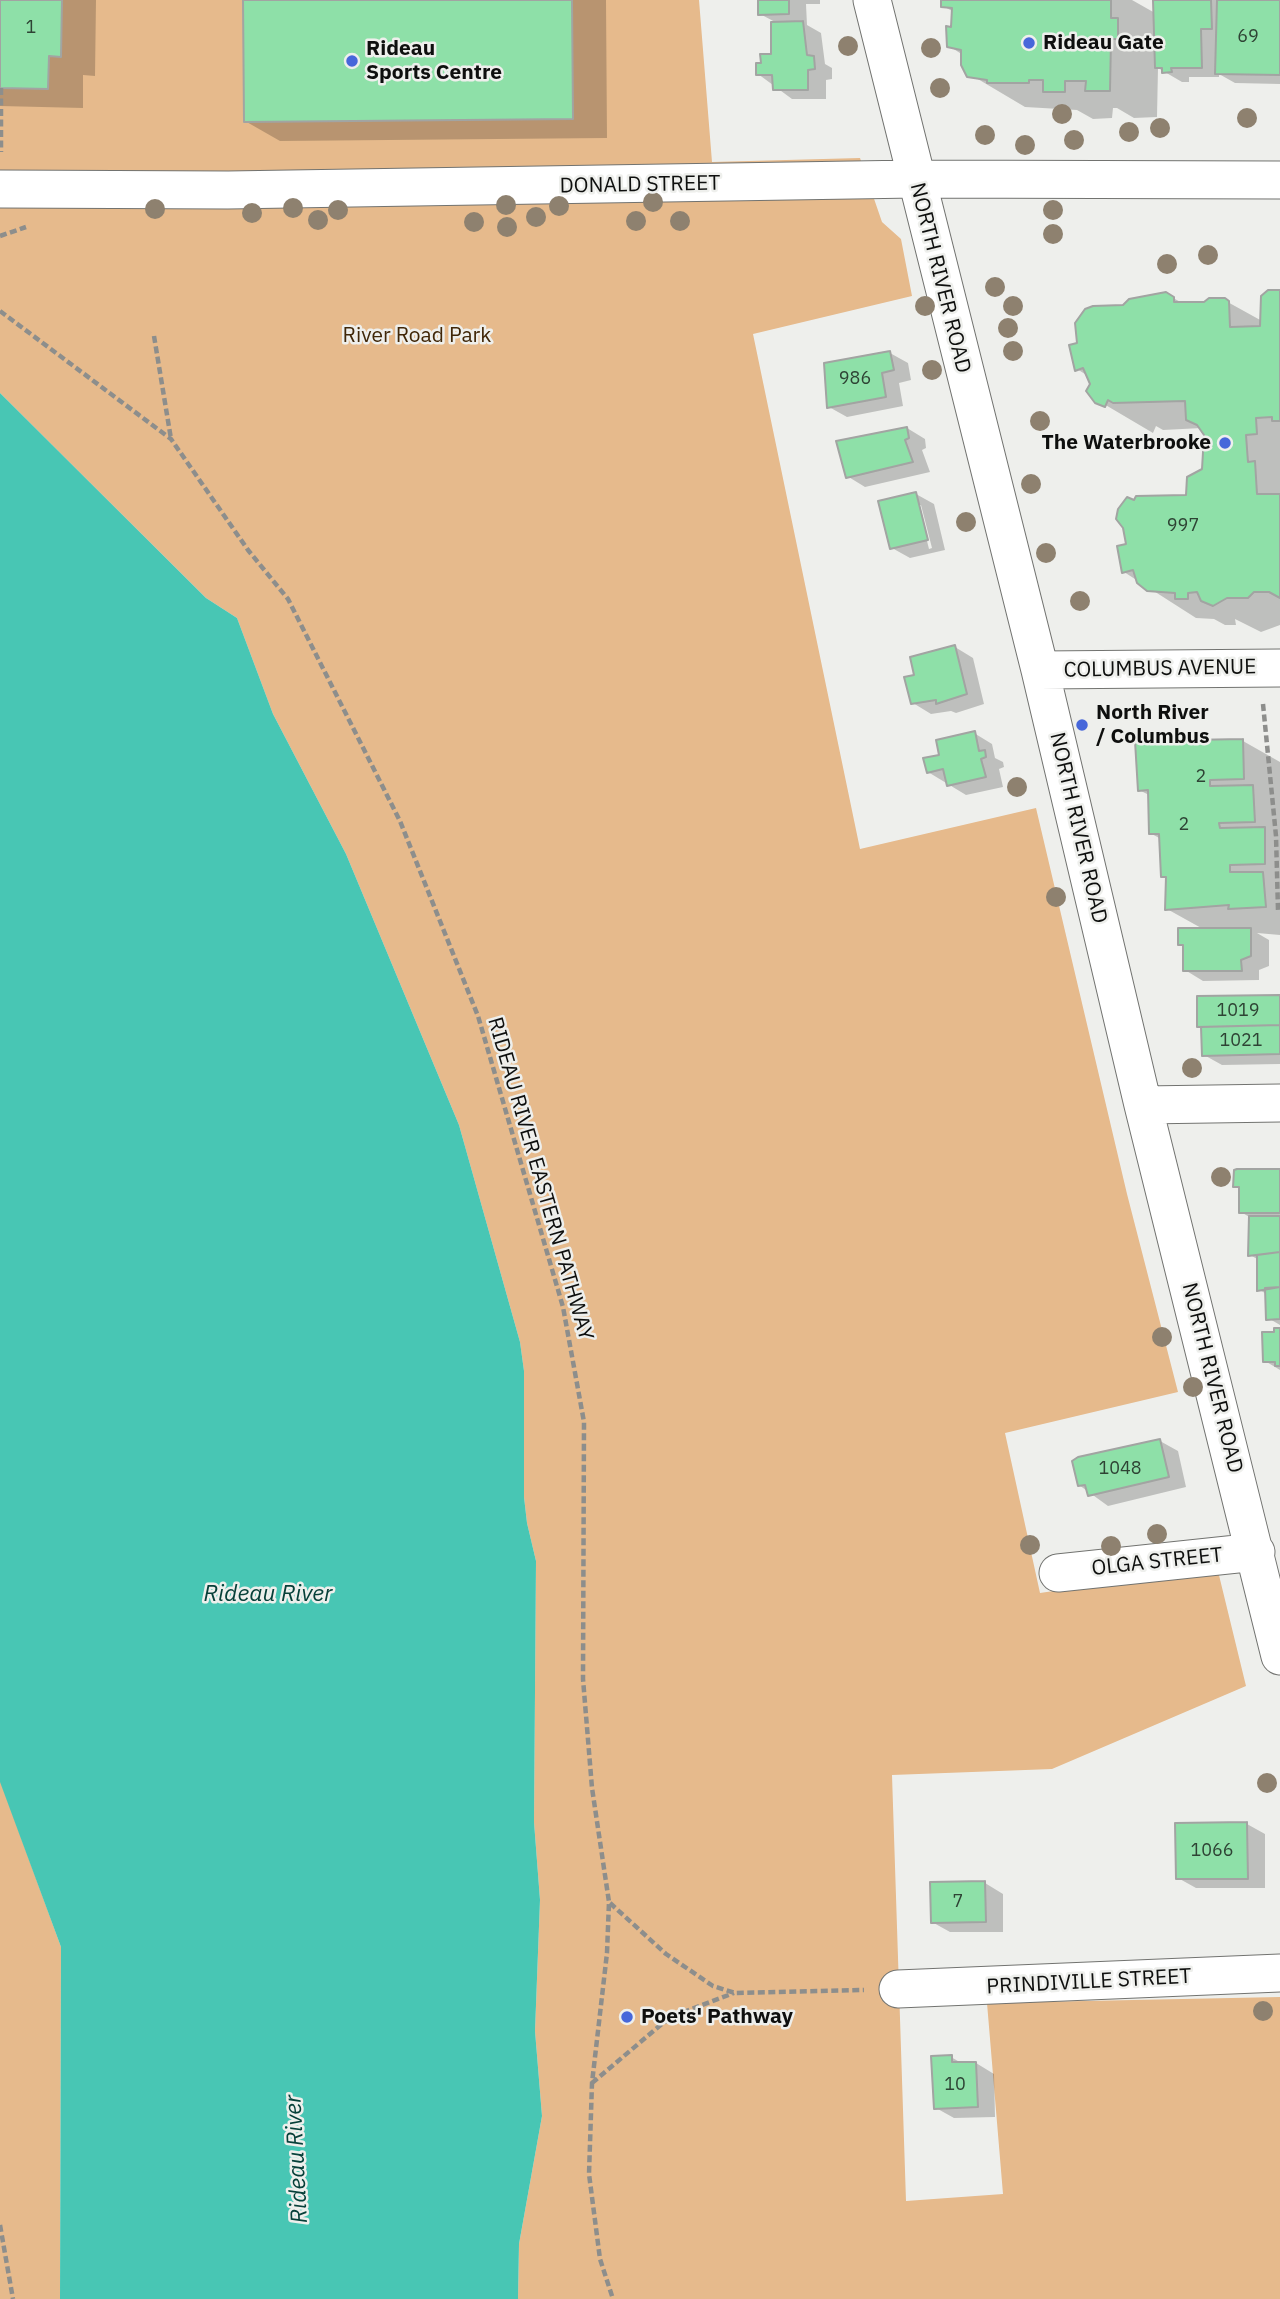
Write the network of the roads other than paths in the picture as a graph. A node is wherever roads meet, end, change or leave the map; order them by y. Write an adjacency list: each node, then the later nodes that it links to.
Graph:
1 (872, 0): 2 (street, NORTH RIVER ROAD)
2 (915, 179): 3 (street, DONALD STREET); 4 (street, DONALD STREET); 6 (street, NORTH RIVER ROAD)
3 (1280, 180)
4 (8, 189)
5 (1270, 668): 6 (street, COLUMBUS AVENUE)
6 (1040, 670): 8 (street, NORTH RIVER ROAD)
7 (1280, 1103): 8 (street)
8 (1143, 1105): 9 (street, NORTH RIVER ROAD)
9 (1261, 1531): 10 (street, OLGA STREET); 11 (street, NORTH RIVER ROAD)
10 (1058, 1573)
11 (1280, 1656)
12 (1280, 1973): 13 (street, PRINDIVILLE STREET)
13 (898, 1989)

